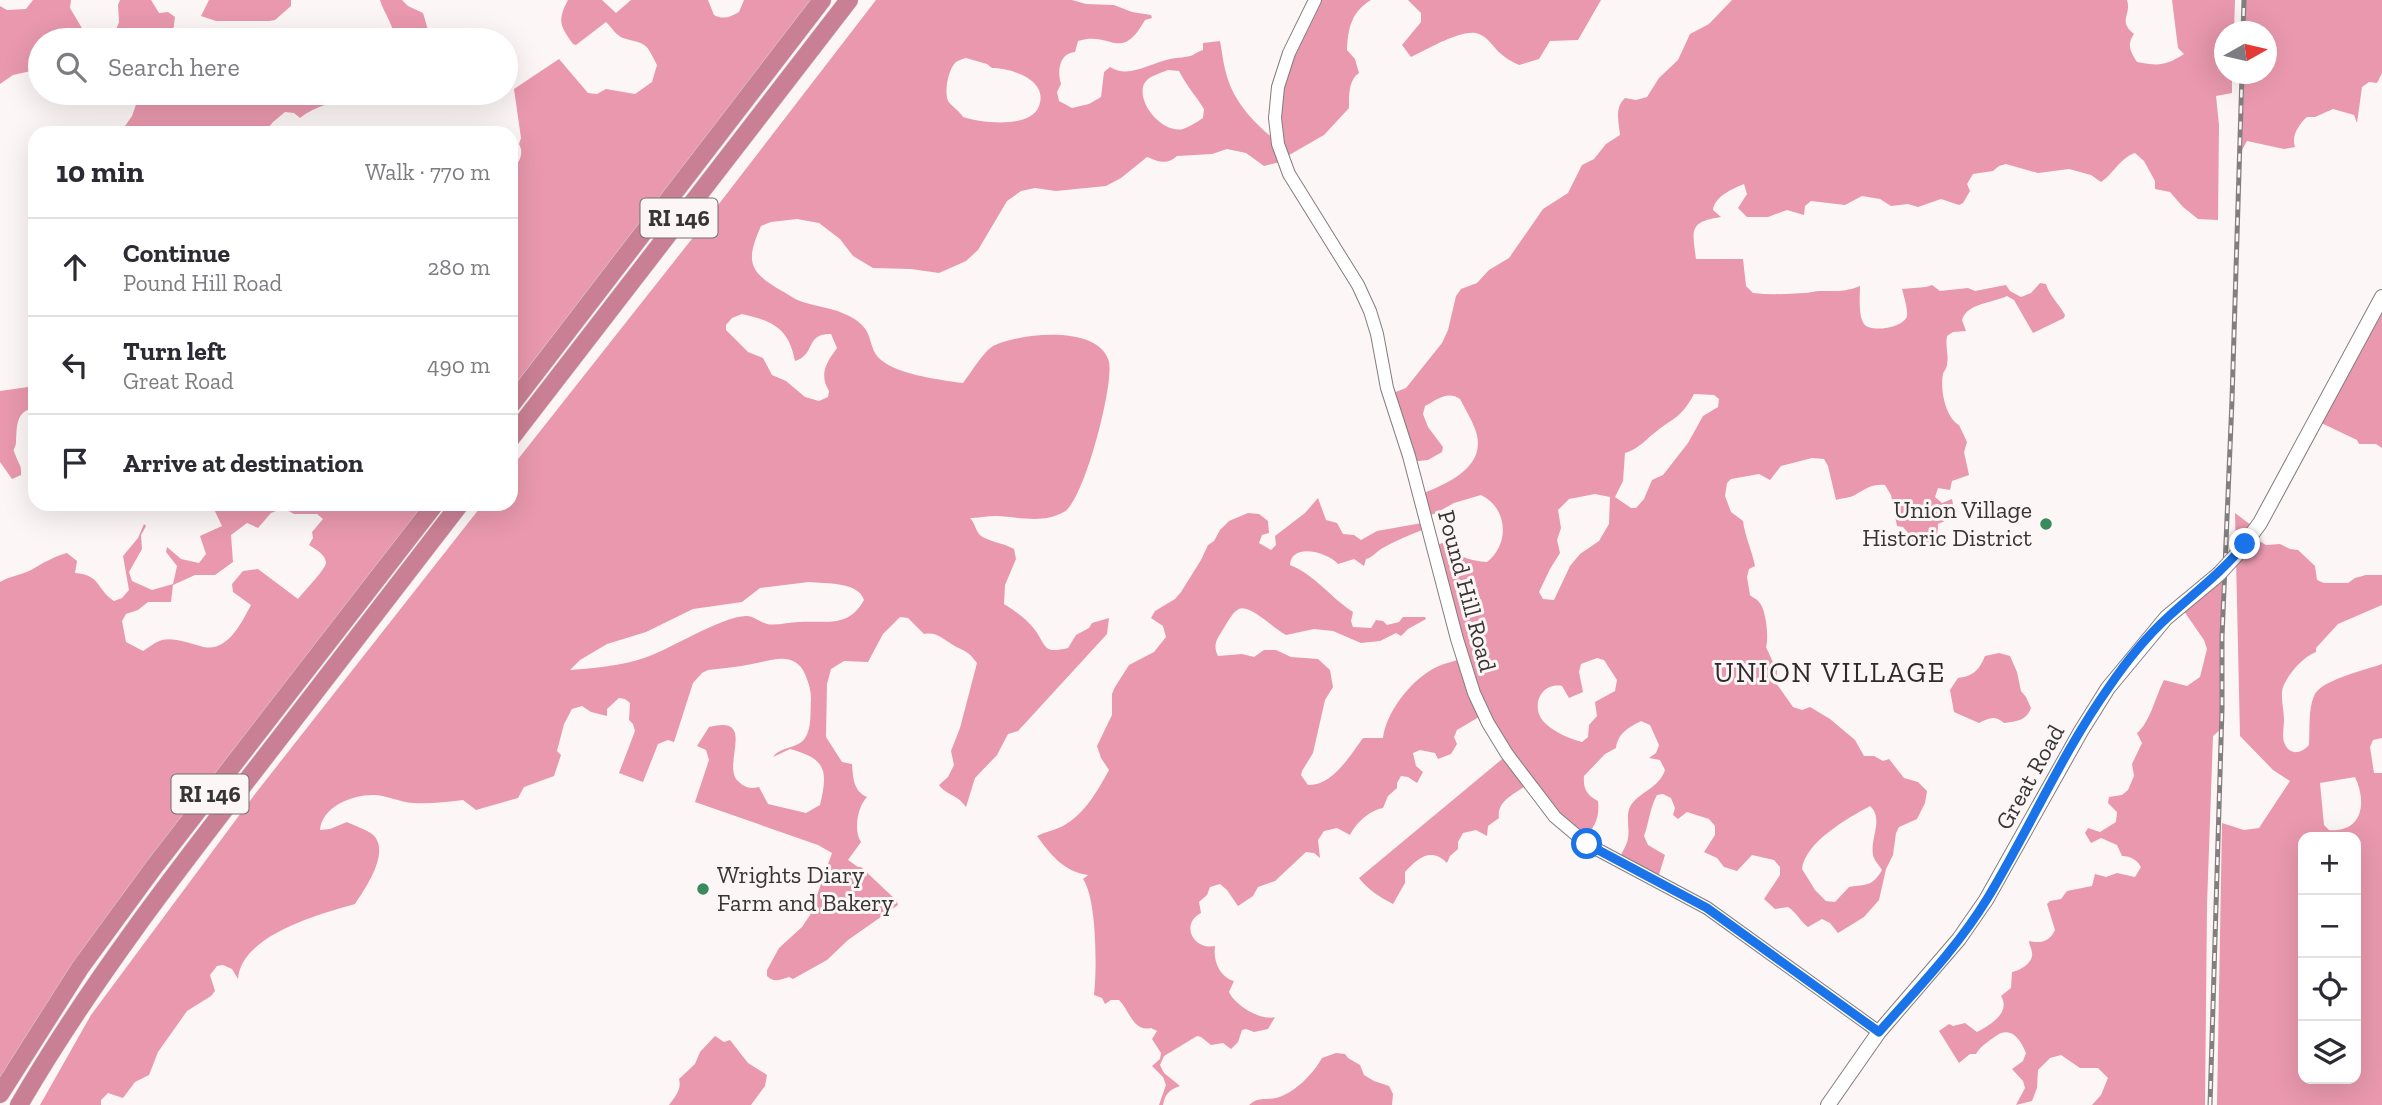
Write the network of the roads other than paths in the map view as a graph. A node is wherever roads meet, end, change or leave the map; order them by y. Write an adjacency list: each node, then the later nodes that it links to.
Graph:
1 (822, 0): 5 (highway, RI 146)
2 (849, 0): 6 (highway, RI 146)
3 (1315, 0): 9 (street, Pound Hill Road)
4 (2382, 297): 9 (main road, Great Road, bridge)
5 (518, 396)
6 (518, 429)
7 (430, 511): 10 (highway, RI 146)
8 (455, 511): 11 (highway, RI 146)
9 (1879, 1032): 12 (main road, Great Road)
10 (0, 1094)
11 (19, 1105)
12 (1828, 1105)

